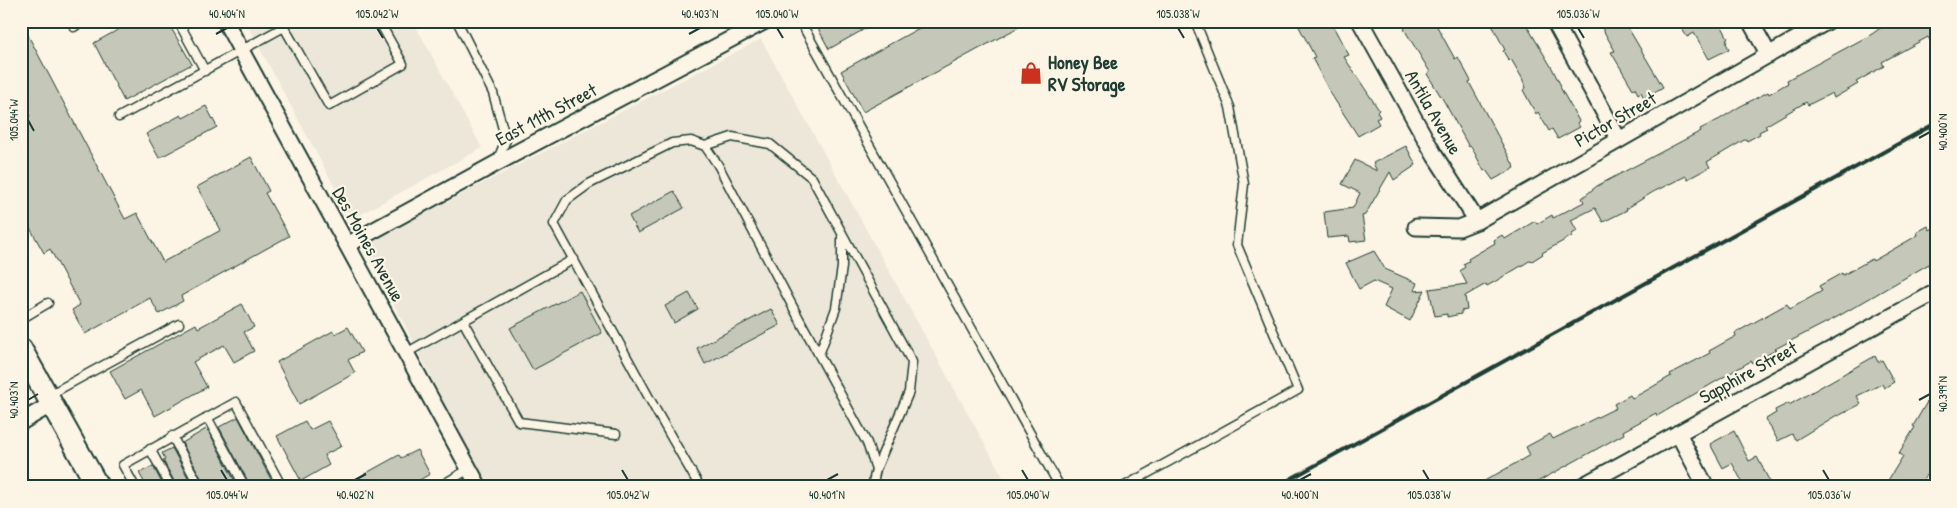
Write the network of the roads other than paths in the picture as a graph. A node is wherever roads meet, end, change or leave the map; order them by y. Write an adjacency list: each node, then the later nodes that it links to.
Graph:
1 (83, 21): 14 (lane)
2 (178, 21): 17 (lane)
3 (225, 21): 15 (street, Des Moines Avenue)
4 (379, 21): 13 (lane)
5 (457, 21): 21 (lane)
6 (765, 21): 21 (street, East 11th Street)
7 (800, 21): 54 (lane)
8 (1196, 21): 55 (lane)
9 (1360, 21): 22 (street, Antila Avenue)
10 (1554, 21): 19 (street)
11 (1750, 21): 16 (street)
12 (1828, 21): 16 (street, Pictor Street)
13 (283, 24): 15 (lane)
14 (74, 27)
15 (241, 51): 17 (lane); 25 (street, Des Moines Avenue)
16 (1769, 55): 19 (street, Pictor Street)
17 (205, 71): 18 (lane)
18 (119, 117)
19 (1619, 140): 22 (street, Pictor Street)
20 (705, 146): 24 (lane); 26 (lane); 34 (lane)
21 (497, 163): 25 (street, East 11th Street)
22 (1477, 221): 23 (street, Pictor Street)
23 (1416, 227)
24 (842, 235): 34 (lane); 42 (lane)
25 (347, 245): 33 (street, Des Moines Avenue)
26 (574, 260): 30 (lane); 52 (lane)
27 (1936, 292): 38 (street, Sapphire Street)
28 (48, 303): 29 (lane)
29 (21, 319)
30 (463, 321): 33 (lane); 39 (lane)
31 (179, 324): 35 (lane)
32 (21, 349): 35 (main road)
33 (406, 353): 43 (street, Des Moines Avenue)
34 (819, 355): 42 (lane)
35 (50, 400): 37 (street); 44 (main road)
36 (207, 418): 40 (lane); 48 (lane); 49 (lane)
37 (21, 422)
38 (1678, 433): 56 (street, Sapphire Street); 57 (street)
39 (616, 434)
40 (172, 436): 41 (lane); 47 (lane)
41 (150, 449): 45 (lane); 46 (lane)
42 (876, 468): 53 (lane)
43 (469, 469): 50 (lane); 51 (street, Des Moines Avenue)
44 (98, 487)
45 (135, 487)
46 (171, 487)
47 (200, 487)
48 (246, 487)
49 (282, 487)
50 (439, 487)
51 (479, 487)
52 (700, 487)
53 (872, 487)
54 (1060, 487)
55 (1123, 487)
56 (1580, 487)
57 (1706, 487)

